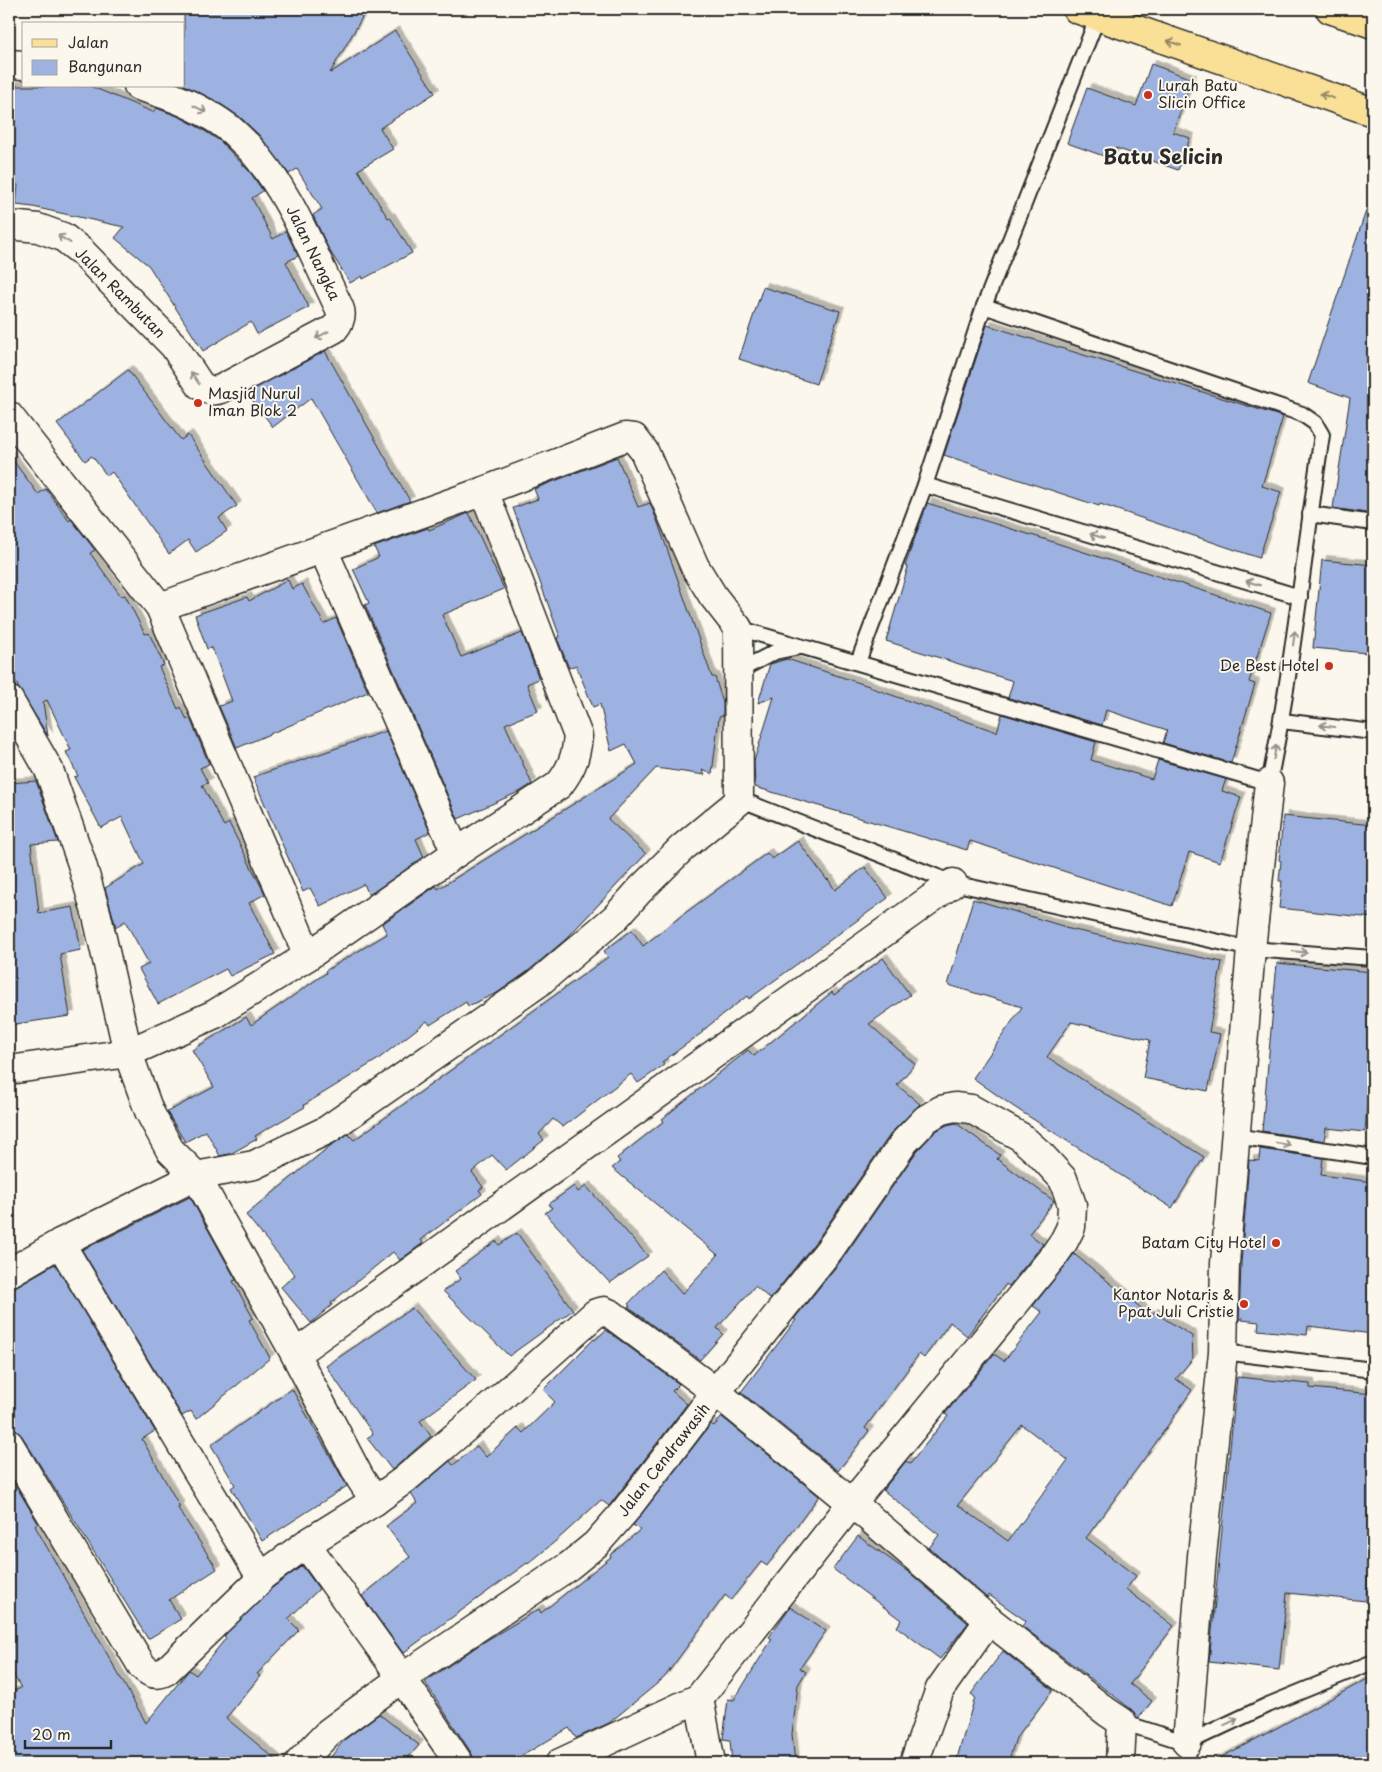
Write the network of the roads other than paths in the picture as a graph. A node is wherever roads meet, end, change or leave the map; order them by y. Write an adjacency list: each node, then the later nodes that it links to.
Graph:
1 (1330, 9): 3 (main road)
2 (1088, 12): 7 (main road, one-way to 2); 9 (lane)
3 (1373, 24)
4 (9, 64): 5 (street)
5 (22, 65)
6 (145, 88): 10 (street, Jalan Nangka, one-way to 10)
7 (1373, 112)
8 (9, 225): 10 (street, Jalan Rambutan, one-way to 8)
9 (984, 306): 12 (lane); 14 (lane)
10 (174, 346)
11 (9, 416): 18 (street)
12 (925, 485): 17 (lane, one-way to 12); 21 (lane)
13 (484, 491): 16 (street); 19 (street); 28 (street)
14 (1310, 514): 15 (lane); 17 (lane)
15 (1373, 523)
16 (323, 549): 18 (street); 28 (street)
17 (1300, 597): 24 (lane, one-way to 17)
18 (160, 607): 31 (street)
19 (738, 628): 20 (lane); 22 (street)
20 (802, 646): 21 (lane); 22 (lane)
21 (858, 662): 26 (lane)
22 (738, 671): 27 (street)
23 (9, 700): 33 (street)
24 (1282, 721): 25 (lane, one-way to 24); 26 (lane, one-way to 24)
25 (1373, 732)
26 (1269, 782): 30 (street)
27 (739, 801): 29 (lane); 37 (street)
28 (456, 853): 31 (street)
29 (953, 883): 30 (lane); 41 (street)
30 (1251, 949): 32 (lane, one-way to 32); 35 (street)
31 (308, 956): 33 (street)
32 (1373, 958)
33 (128, 1053): 34 (street); 37 (street)
34 (9, 1070)
35 (1235, 1136): 36 (lane, one-way to 36); 40 (street)
36 (1373, 1157)
37 (196, 1176): 38 (street); 41 (street)
38 (60, 1243): 39 (street); 48 (street)
39 (9, 1273)
40 (1223, 1352): 42 (lane); 54 (street)
41 (295, 1354): 45 (street)
42 (1373, 1370)
43 (716, 1392): 45 (street); 46 (street); 46 (street, Jalan Cendrawasih); 51 (street, Jalan Cendrawasih)
44 (9, 1444): 48 (street)
45 (375, 1501): 47 (street)
46 (852, 1503): 49 (street); 52 (street)
47 (306, 1544): 48 (street); 51 (street)
48 (261, 1576)
49 (989, 1620): 53 (street); 59 (street)
50 (1373, 1662): 54 (lane, one-way to 50)
51 (402, 1678): 55 (street, Jalan Cendrawasih); 56 (street)
52 (699, 1698): 57 (street); 58 (street)
53 (1122, 1722): 54 (lane); 60 (street)
54 (1188, 1753)
55 (300, 1763)
56 (460, 1763)
57 (560, 1763)
58 (711, 1763)
59 (914, 1763)
60 (1120, 1763)

